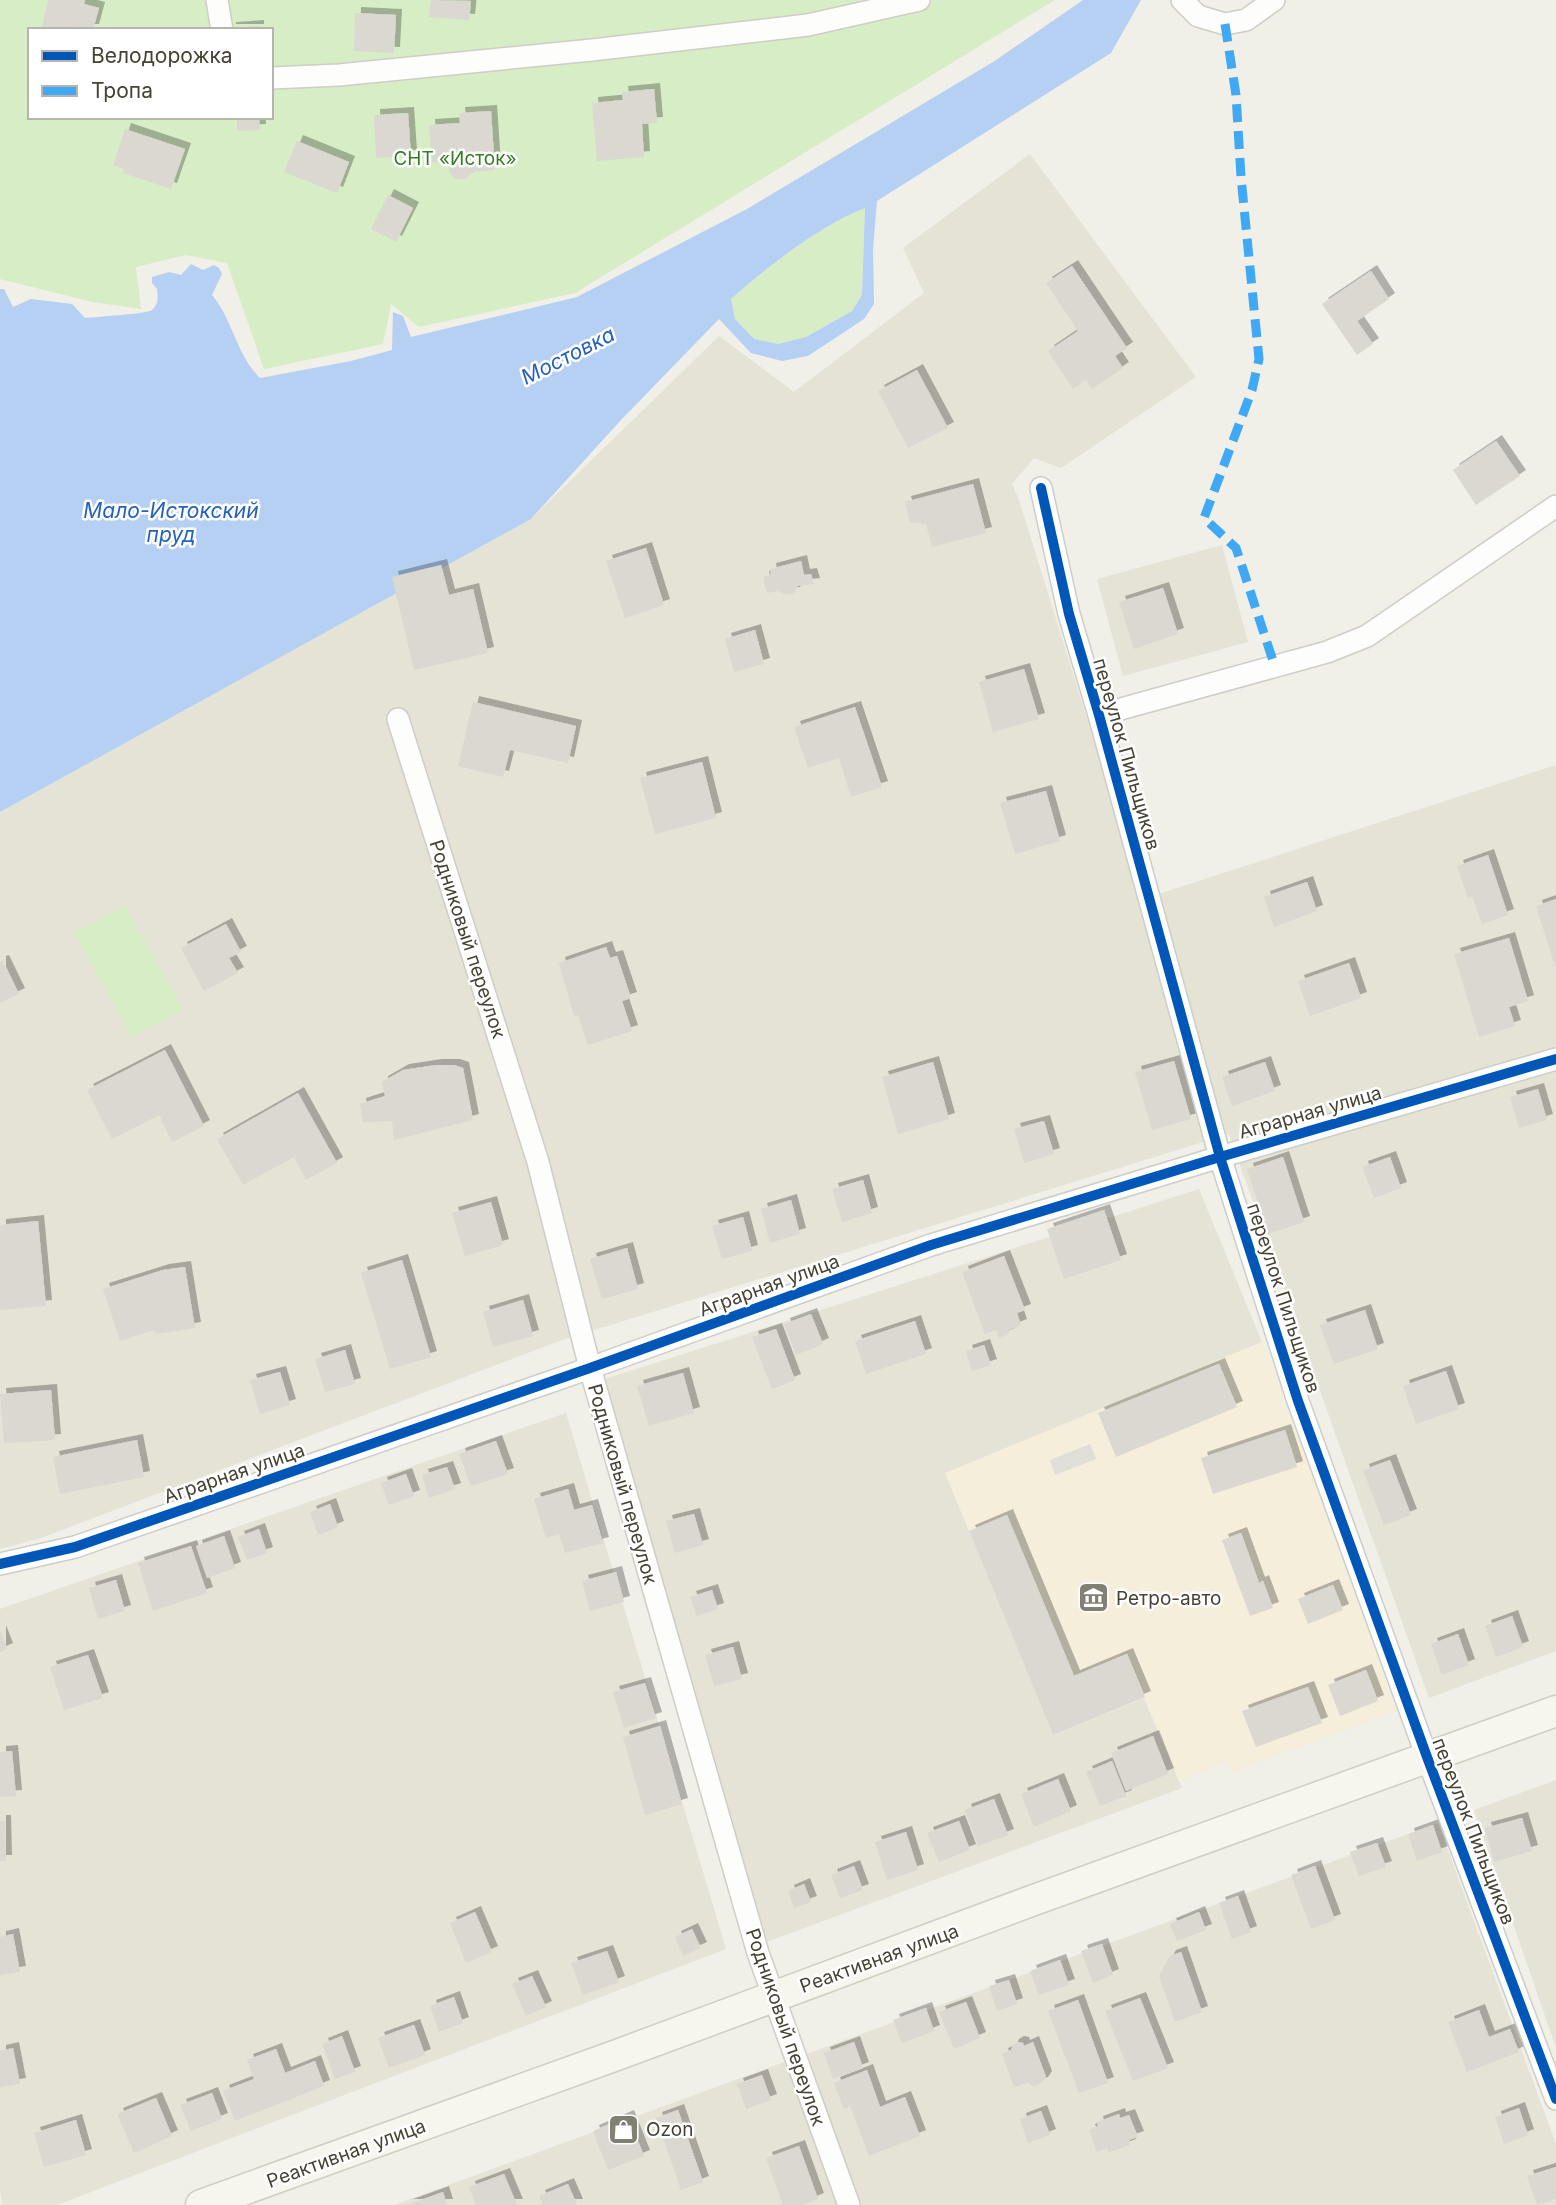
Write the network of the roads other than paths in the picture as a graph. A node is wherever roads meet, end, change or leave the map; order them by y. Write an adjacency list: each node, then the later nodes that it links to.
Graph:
1 (217, 0): 5 (street)
2 (919, 0): 6 (street)
3 (1182, 0): 4 (street)
4 (1274, 0)
5 (222, 28)
6 (273, 78)
7 (1041, 488): 9 (street, переулок Пильщиков)
8 (1556, 506): 9 (street)
9 (1099, 715): 12 (street, переулок Пильщиков)
10 (398, 719): 13 (street, Родниковый переулок)
11 (1556, 1059): 12 (street, Аграрная улица)
12 (1220, 1157): 13 (street, Аграрная улица); 16 (street, переулок Пильщиков)
13 (590, 1368): 14 (street, Аграрная улица); 17 (street, Родниковый переулок)
14 (0, 1564)
15 (1556, 1711): 16 (main road, Реактивная улица)
16 (1427, 1757): 17 (main road, Реактивная улица); 18 (street, переулок Пильщиков)
17 (774, 1996): 19 (main road, Реактивная улица); 20 (street, Родниковый переулок)
18 (1556, 2099)
19 (201, 2205)
20 (849, 2205)

